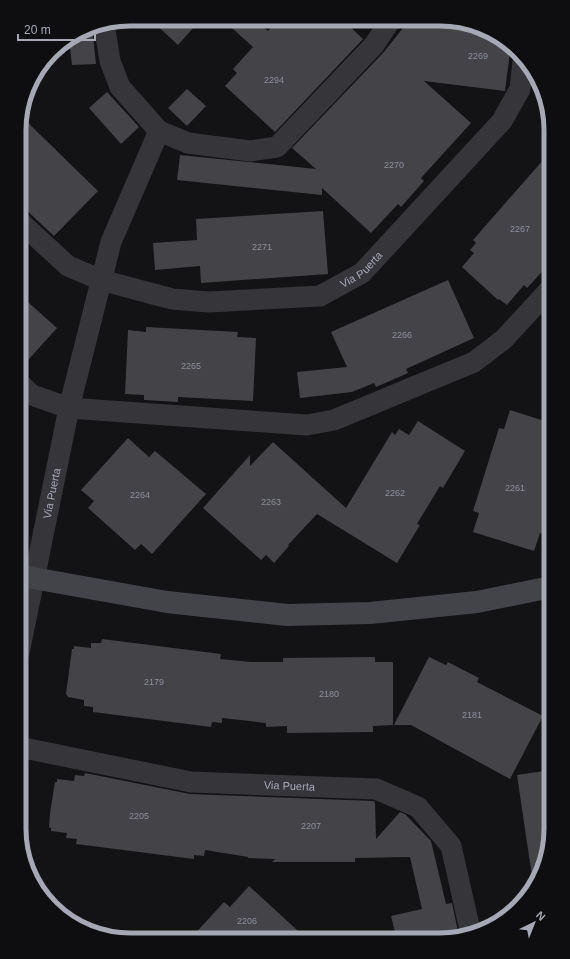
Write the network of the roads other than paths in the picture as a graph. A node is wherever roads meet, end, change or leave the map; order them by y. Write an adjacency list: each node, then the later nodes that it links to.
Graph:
1 (387, 26): 4 (street)
2 (105, 30): 4 (street)
3 (522, 66): 6 (street, Via Puerta)
4 (159, 131): 6 (street)
5 (26, 228): 6 (street, Via Puerta)
6 (101, 280): 9 (street, Via Puerta)
7 (544, 296): 9 (street)
8 (26, 390): 9 (street)
9 (69, 408): 10 (street, Via Puerta)
10 (26, 576): 11 (street)
11 (544, 588)
12 (26, 747): 13 (street, Via Puerta)
13 (470, 929)

